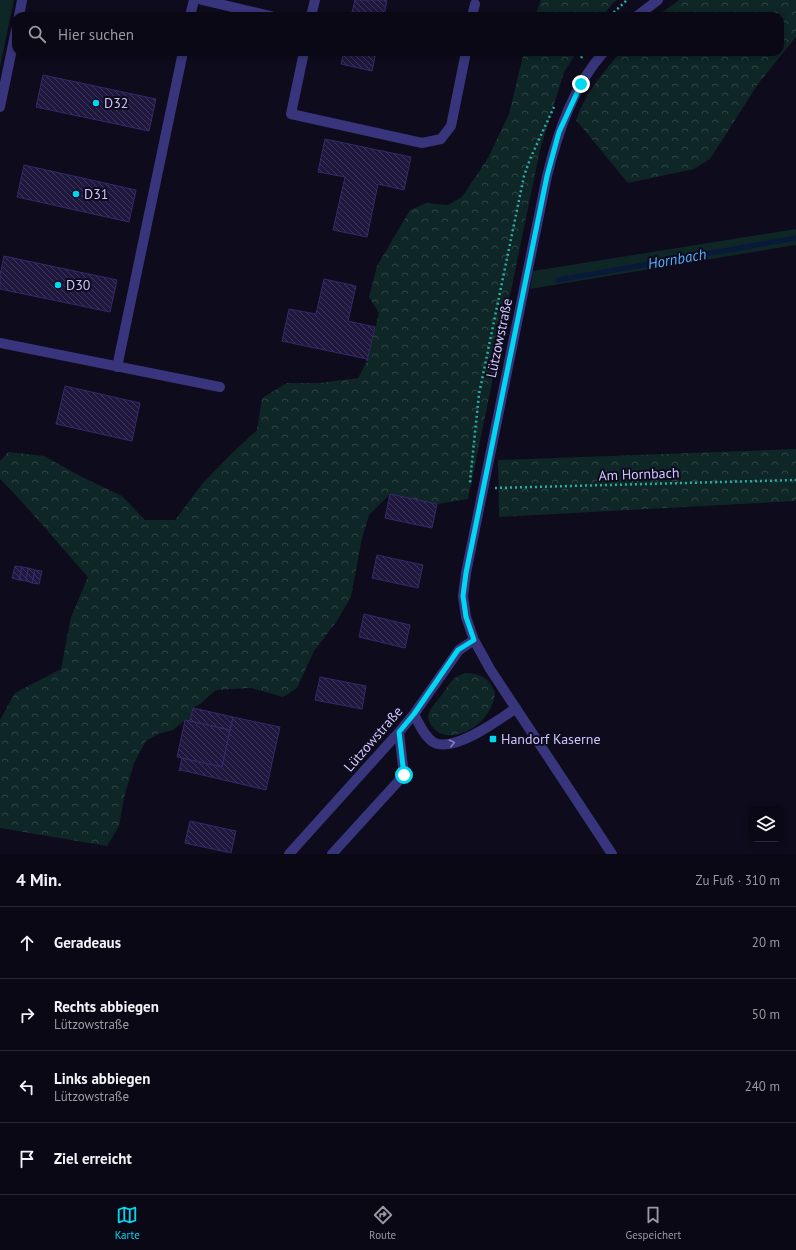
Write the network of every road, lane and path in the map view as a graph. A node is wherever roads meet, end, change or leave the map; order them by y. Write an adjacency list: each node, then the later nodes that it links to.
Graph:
1 (22, 0): 8 (street)
2 (194, 0): 9 (street)
3 (202, 0): 10 (street)
4 (315, 0): 11 (street)
5 (627, 0): 13 (path)
6 (658, 0): 14 (street)
7 (475, 4): 12 (street)
8 (20, 12)
9 (191, 12)
10 (254, 12)
11 (312, 12)
12 (473, 12)
13 (614, 12)
14 (642, 12)
15 (12, 49): 23 (street)
16 (182, 56): 25 (street)
17 (303, 56): 18 (street)
18 (465, 56)
19 (582, 56): 21 (path)
20 (601, 56): 28 (street, Lützowstraße)
21 (577, 64)
22 (555, 104): 28 (path)
23 (0, 107)
24 (0, 343): 25 (street)
25 (117, 366): 26 (street)
26 (220, 387)
27 (796, 480): 28 (path, Am Hornbach)
28 (482, 489): 29 (street, Lützowstraße)
29 (474, 640): 30 (street, Lützowstraße); 31 (street, Lützowstraße)
30 (516, 708): 31 (street, one-way to 30); 35 (street, Lützowstraße)
31 (414, 714): 32 (street, Lützowstraße)
32 (399, 732): 33 (street, Lützowstraße); 34 (street)
33 (289, 854)
34 (332, 854)
35 (612, 854)

